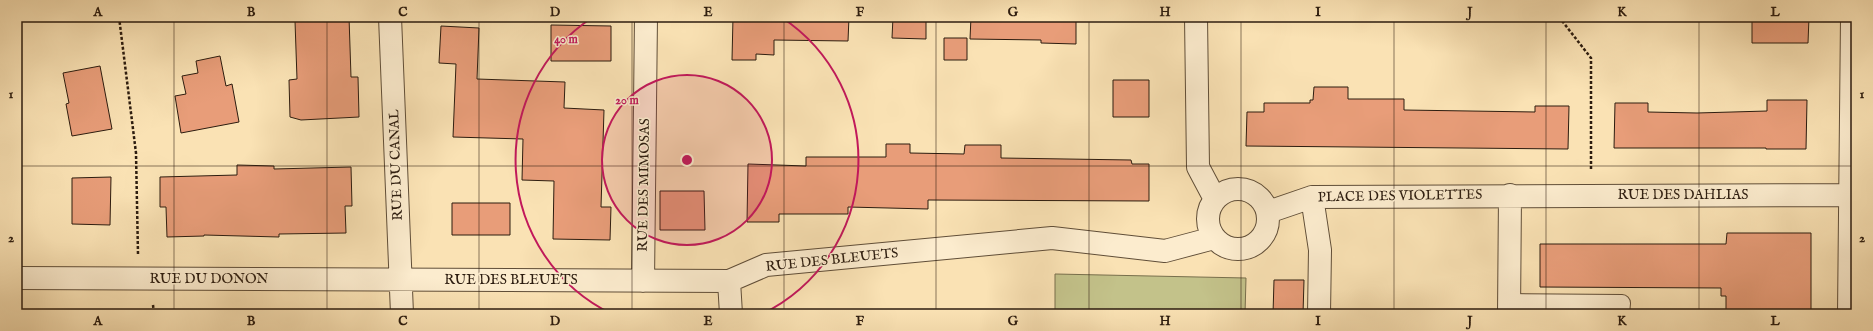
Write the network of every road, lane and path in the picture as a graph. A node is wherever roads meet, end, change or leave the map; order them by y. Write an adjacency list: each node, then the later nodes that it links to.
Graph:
1 (119, 17): 15 (path)
2 (390, 17): 16 (street, RUE DU CANAL)
3 (646, 17): 17 (street, RUE DES MIMOSAS)
4 (1196, 17): 11 (street)
5 (1559, 17): 8 (path)
6 (1852, 17): 9 (street)
7 (1510, 195): 8 (street, RUE DES DAHLIAS); 10 (street, PLACE DES VIOLETTES); 19 (street)
8 (1591, 195): 9 (street, RUE DES DAHLIAS)
9 (1852, 195): 24 (street)
10 (1312, 197): 12 (street, PLACE DES VIOLETTES); 22 (street)
11 (1215, 199): 12 (street); 13 (street)
12 (1268, 212): 13 (street)
13 (1214, 238): 18 (street, RUE DES BLEUETS)
14 (17, 278): 15 (street, RUE DU DONON)
15 (138, 278): 16 (street, RUE DU DONON)
16 (401, 279): 17 (street, RUE DES BLEUETS); 20 (street, RUE DU CANAL)
17 (643, 281): 18 (street, RUE DES BLEUETS)
18 (729, 281): 21 (street)
19 (1509, 308): 23 (lane)
20 (402, 314)
21 (731, 314)
22 (1319, 314)
23 (1621, 314)
24 (1849, 314)

